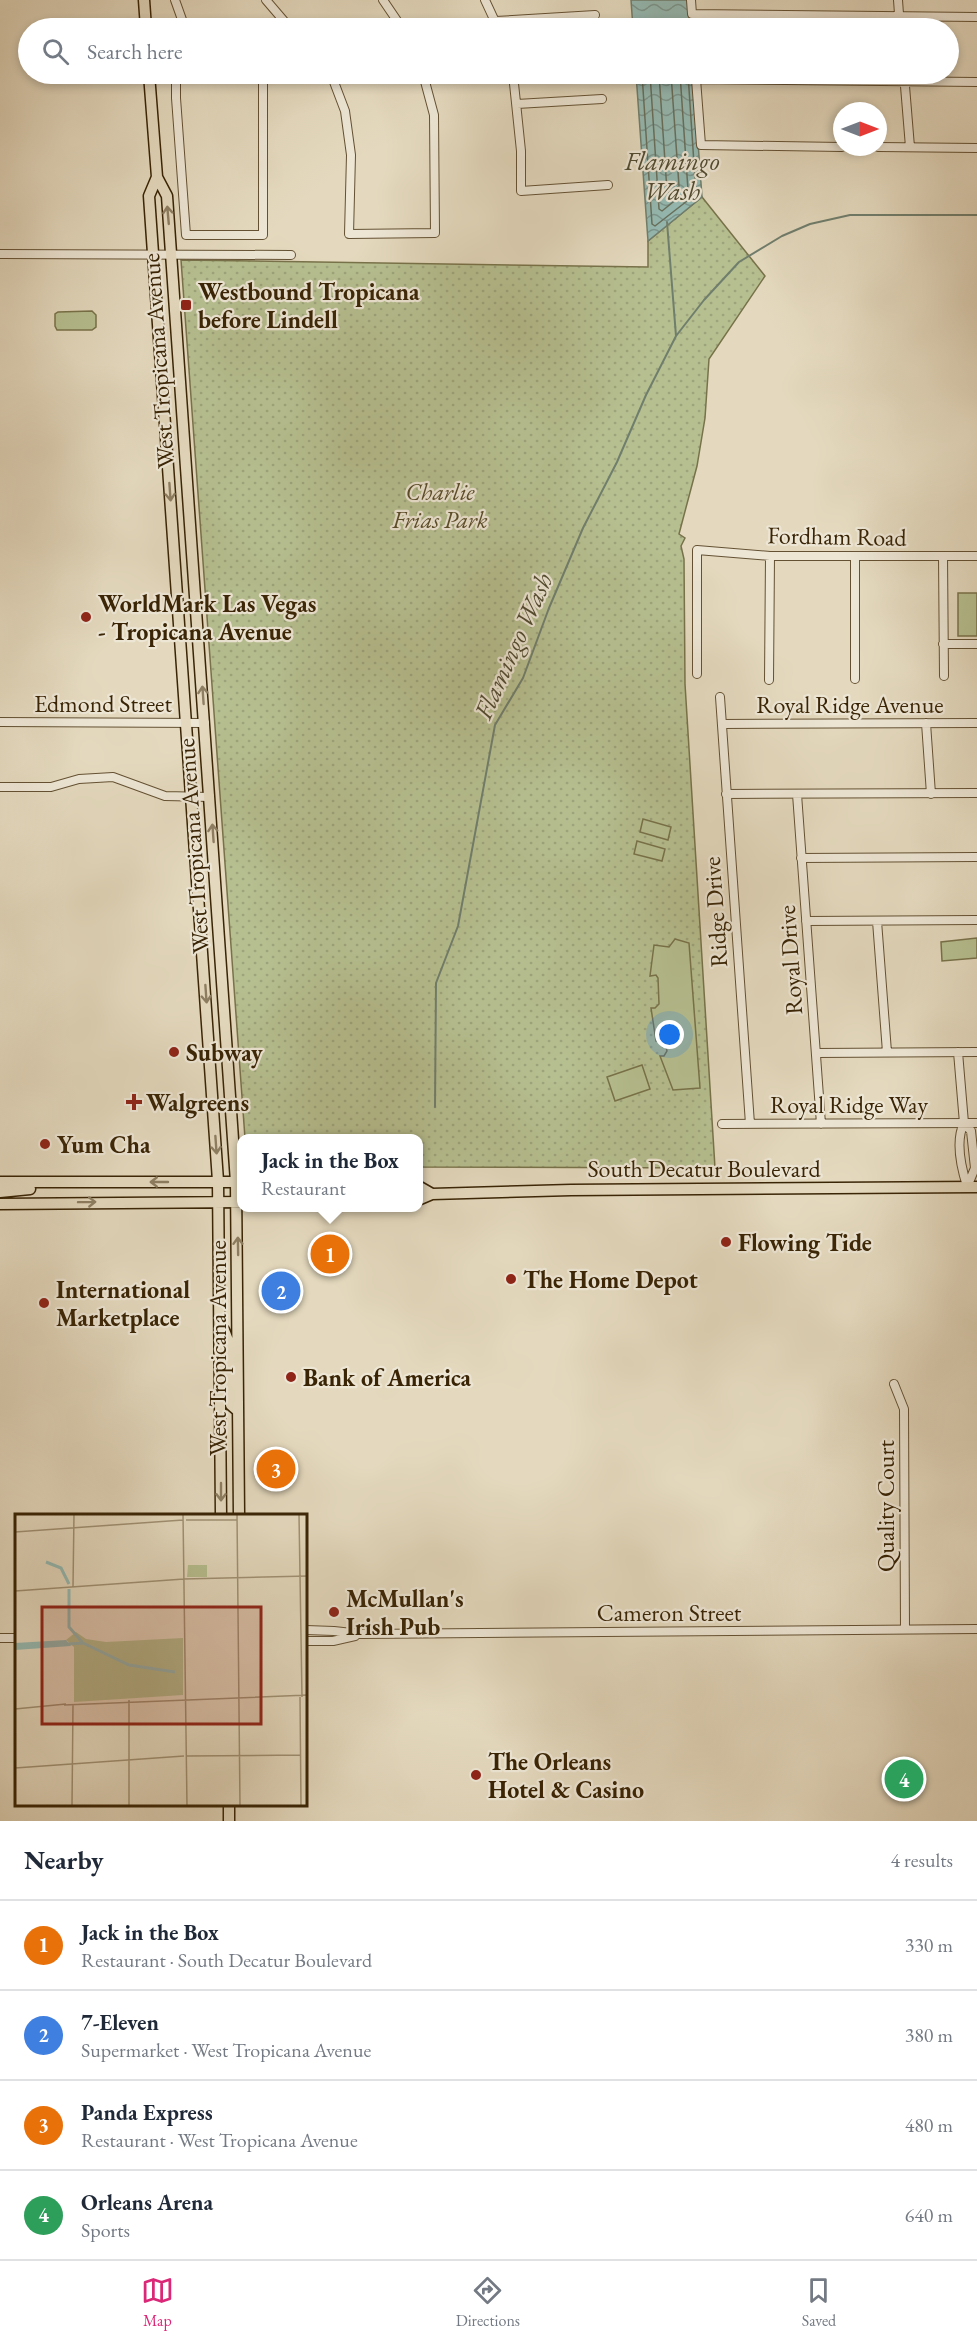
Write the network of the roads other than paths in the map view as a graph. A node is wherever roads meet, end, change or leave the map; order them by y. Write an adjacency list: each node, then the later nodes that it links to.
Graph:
1 (144, 0): 11 (main road)
2 (175, 0): 12 (street)
3 (267, 0): 13 (street)
4 (383, 0): 14 (street)
5 (485, 0): 15 (street)
6 (691, 0): 9 (street)
7 (898, 0): 9 (street)
8 (595, 15): 16 (street)
9 (899, 16): 10 (street)
10 (977, 17)
11 (145, 18)
12 (181, 18)
13 (280, 18)
14 (395, 18)
15 (494, 18)
16 (566, 18)
17 (959, 81): 18 (street)
18 (977, 82)
19 (150, 84): 33 (main road, West Tropicana Avenue)
20 (177, 84): 21 (street)
21 (263, 84)
22 (335, 84): 23 (street)
23 (426, 84)
24 (514, 84): 28 (street)
25 (696, 84): 29 (street)
26 (906, 84): 31 (street)
27 (602, 99): 28 (street)
28 (517, 104): 34 (street)
29 (833, 147)
30 (887, 147): 31 (street)
31 (910, 147): 32 (street)
32 (977, 148)
33 (157, 177): 36 (main road, West Tropicana Avenue); 37 (main road, West Tropicana Avenue, one-way to 33)
34 (608, 185)
35 (0, 254): 36 (street)
36 (153, 255): 37 (street); 40 (main road, West Tropicana Avenue)
37 (171, 255): 38 (street); 39 (main road, West Tropicana Avenue)
38 (291, 255)
39 (183, 418): 40 (main road); 41 (main road, West Tropicana Avenue)
40 (164, 419): 42 (main road, West Tropicana Avenue)
41 (184, 432): 42 (main road); 47 (main road, West Tropicana Avenue)
42 (165, 434): 48 (main road, West Tropicana Avenue, one-way to 48)
43 (770, 556): 44 (street, Fordham Road); 51 (street, Fordham Road); 53 (street)
44 (855, 556): 45 (street, Fordham Road); 54 (street)
45 (943, 556): 46 (street, Fordham Road); 49 (street)
46 (977, 556)
47 (196, 591): 48 (main road); 58 (main road, West Tropicana Avenue, one-way to 47)
48 (177, 592): 57 (main road, West Tropicana Avenue)
49 (943, 644): 50 (street); 52 (street)
50 (977, 644)
51 (697, 674)
52 (944, 676)
53 (769, 680)
54 (855, 680)
55 (720, 697): 61 (street, Ridge Drive)
56 (0, 722): 57 (street, Edmond Street)
57 (186, 723): 58 (street, Edmond Street); 67 (main road, West Tropicana Avenue)
58 (205, 723): 68 (main road, West Tropicana Avenue)
59 (926, 723): 60 (street, Royal Ridge Avenue); 61 (street, Royal Ridge Avenue); 66 (street)
60 (977, 723)
61 (722, 724): 64 (street, Ridge Drive)
62 (0, 787): 67 (street)
63 (977, 793): 66 (street)
64 (726, 794): 65 (street); 83 (street, Ridge Drive)
65 (797, 794): 66 (street); 70 (street, Royal Drive)
66 (931, 794)
67 (191, 797): 68 (street); 72 (main road, West Tropicana Avenue)
68 (210, 797): 71 (main road, West Tropicana Avenue, one-way to 68)
69 (977, 857): 70 (street)
70 (801, 858): 73 (street, Royal Drive)
71 (219, 913): 72 (main road); 85 (main road, West Tropicana Avenue)
72 (200, 914): 86 (main road, West Tropicana Avenue, one-way to 86)
73 (806, 921): 74 (street); 79 (street, Royal Drive)
74 (877, 921): 75 (street); 76 (street)
75 (977, 921)
76 (887, 1052): 77 (street); 79 (street)
77 (958, 1052): 78 (street); 81 (street)
78 (977, 1052)
79 (816, 1053): 84 (street, Royal Drive)
80 (977, 1122): 81 (street, Royal Ridge Way)
81 (964, 1123): 84 (street, Royal Ridge Way); 90 (street)
82 (722, 1124): 83 (street, Royal Ridge Way)
83 (750, 1124): 84 (street, Royal Ridge Way)
84 (821, 1124)
85 (237, 1155)
86 (218, 1181): 88 (main road, one-way to 88); 89 (main road); 95 (main road, West Tropicana Avenue)
87 (0, 1182): 88 (main road)
88 (56, 1182): 92 (main road)
89 (237, 1182)
90 (972, 1187): 93 (main road, South Decatur Boulevard)
91 (423, 1189): 93 (main road)
92 (0, 1192)
93 (432, 1194): 94 (main road, South Decatur Boulevard)
94 (423, 1198)
95 (219, 1202): 96 (main road); 97 (main road, one-way to 95); 99 (main road, West Tropicana Avenue)
96 (237, 1202)
97 (0, 1204)
98 (239, 1212): 101 (main road, West Tropicana Avenue, one-way to 98)
99 (220, 1321): 101 (main road); 102 (main road, West Tropicana Avenue, one-way to 102)
100 (894, 1384): 104 (street, Quality Court)
101 (238, 1411): 103 (main road, West Tropicana Avenue)
102 (221, 1514)
103 (239, 1514)
104 (906, 1629): 105 (street, Cameron Street); 107 (street, Cameron Street)
105 (977, 1629)
106 (308, 1630): 107 (street, Cameron Street)
107 (361, 1634): 108 (street, Cameron Street)
108 (308, 1641)

